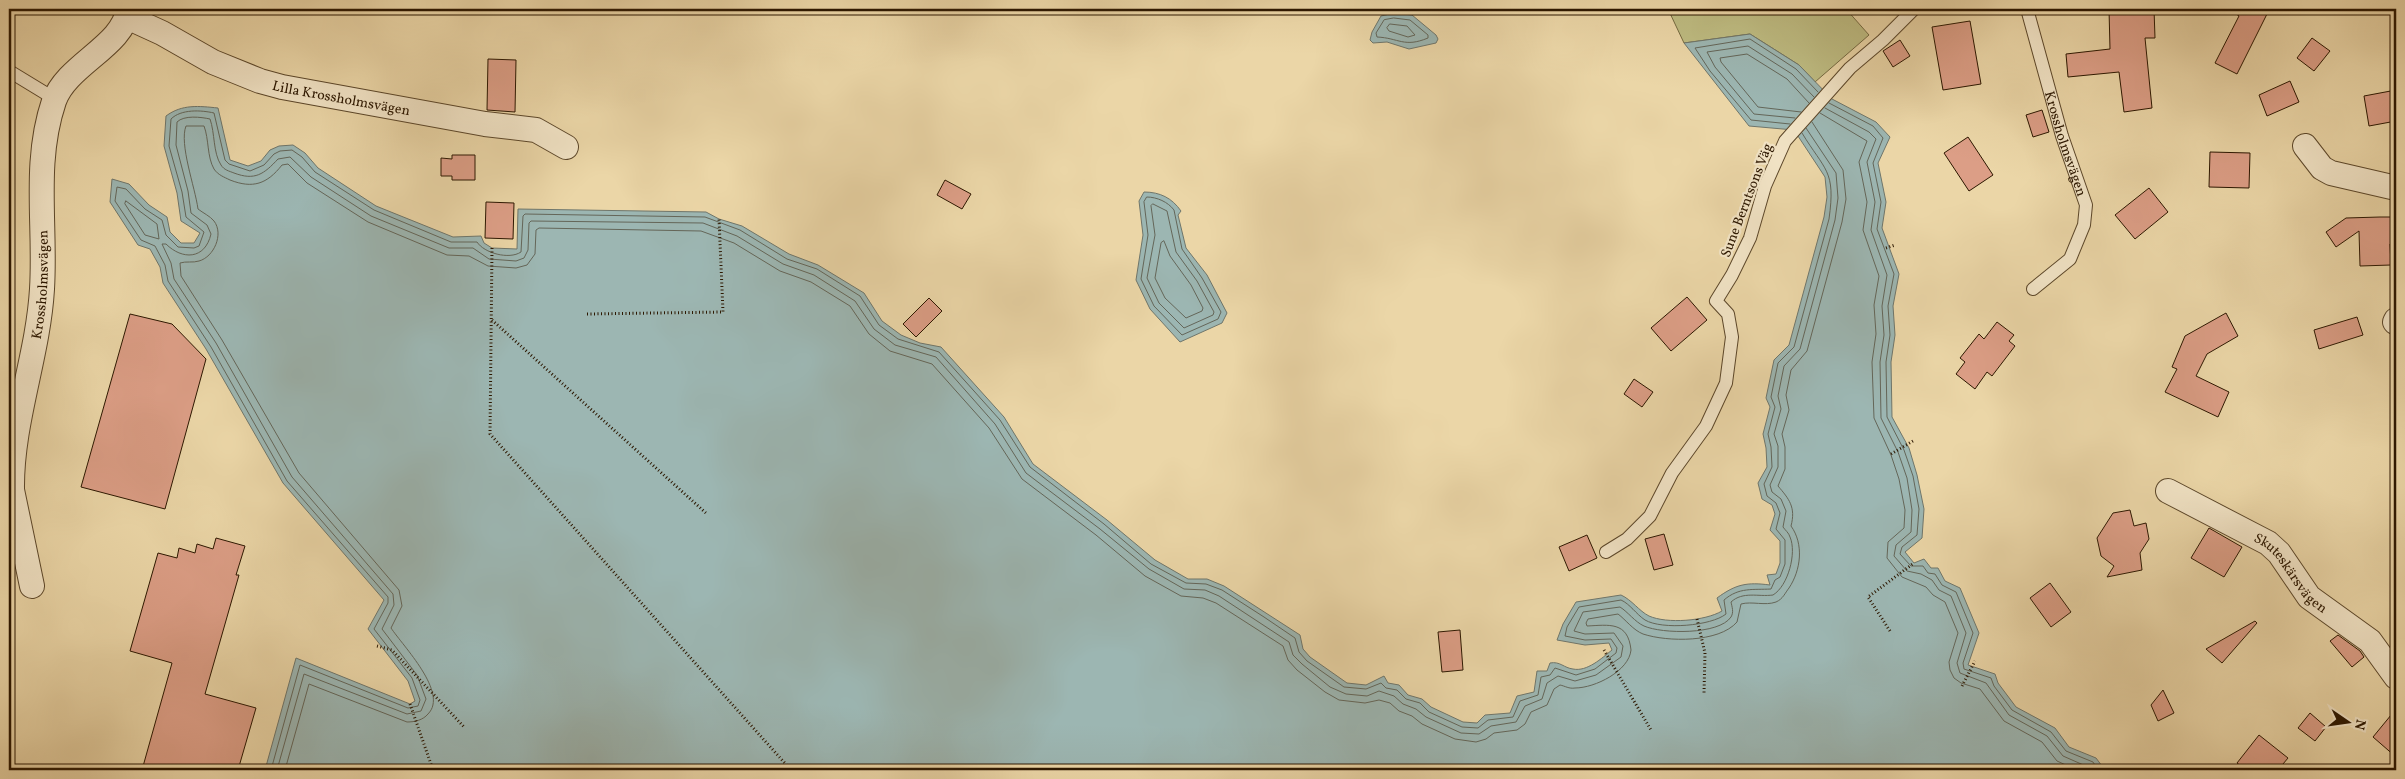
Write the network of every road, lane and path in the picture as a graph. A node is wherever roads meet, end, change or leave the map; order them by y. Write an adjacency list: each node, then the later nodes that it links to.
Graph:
1 (1914, 9): 22 (lane, Sune Berntsons Väg)
2 (2027, 9): 13 (lane, Krossholmsvägen)
3 (127, 13): 5 (street, Krossholmsvägen); 7 (street, Lilla Krossholmsvägen)
4 (9, 71): 5 (lane)
5 (55, 99): 16 (street, Krossholmsvägen)
6 (2305, 146): 8 (street)
7 (566, 147)
8 (2396, 188)
9 (719, 219): 14 (path)
10 (1895, 245): 12 (path)
11 (492, 248): 15 (path)
12 (1886, 248)
13 (2033, 289)
14 (587, 314)
15 (492, 320): 21 (path); 37 (path)
16 (14, 408): 19 (street, Krossholmsvägen)
17 (1914, 441): 18 (path)
18 (1891, 454)
19 (10, 474): 24 (street, Krossholmsvägen)
20 (2168, 491): 30 (street, Skuteskärsvägen)
21 (707, 514)
22 (1606, 552)
23 (1914, 563): 26 (path)
24 (32, 586)
25 (1697, 619): 32 (path)
26 (1890, 631)
27 (377, 646): 34 (path)
28 (1604, 650): 35 (path)
29 (1975, 661): 31 (path)
30 (2396, 677)
31 (1962, 686)
32 (1704, 693)
33 (410, 704): 36 (path)
34 (465, 728)
35 (1651, 730)
36 (433, 770)
37 (791, 770)

